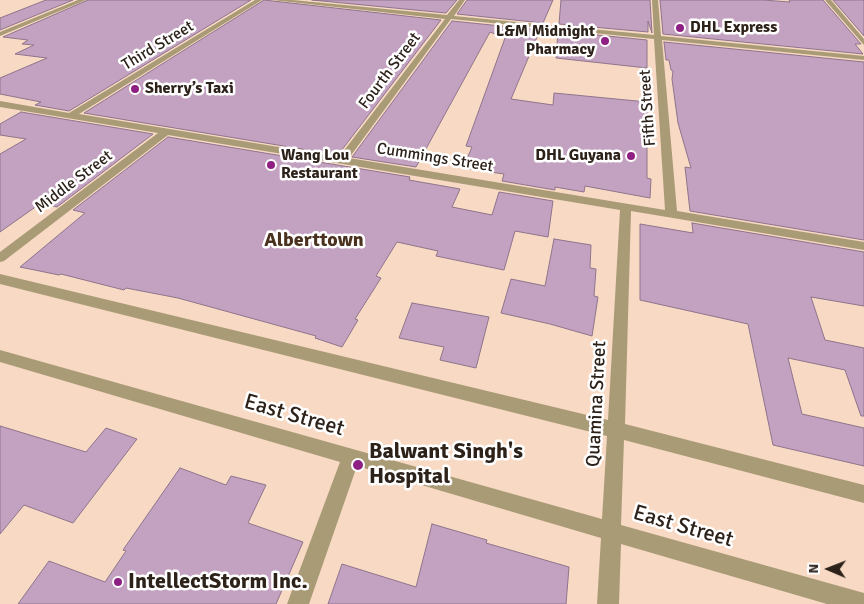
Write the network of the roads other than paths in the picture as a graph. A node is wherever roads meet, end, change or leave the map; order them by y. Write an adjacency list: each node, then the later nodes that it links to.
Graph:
1 (83, 0): 8 (street)
2 (259, 0): 13 (street, Third Street)
3 (275, 0): 7 (street)
4 (462, 0): 7 (street, Fourth Street)
5 (654, 0): 9 (street, Fifth Street)
6 (828, 0): 10 (street)
7 (449, 17): 9 (street); 15 (street, Fourth Street)
8 (0, 34)
9 (658, 38): 11 (street); 17 (street, Fifth Street)
10 (864, 43)
11 (864, 58)
12 (0, 104): 13 (street, Cummings Street)
13 (71, 115): 14 (street, Cummings Street)
14 (167, 131): 15 (street, Cummings Street); 19 (street, Middle Street)
15 (342, 160): 16 (street, Cummings Street)
16 (626, 206): 17 (street, Cummings Street); 22 (street, Quamina Street)
17 (671, 213): 18 (street, Cummings Street)
18 (864, 246)
19 (0, 258)
20 (0, 279): 22 (street)
21 (0, 356): 23 (street, East Street)
22 (616, 430): 24 (street); 25 (street, Quamina Street)
23 (351, 457): 25 (street, East Street); 26 (street)
24 (864, 494)
25 (612, 532): 27 (street, Quamina Street); 28 (street, East Street)
26 (298, 604)
27 (608, 604)
28 (864, 604)

